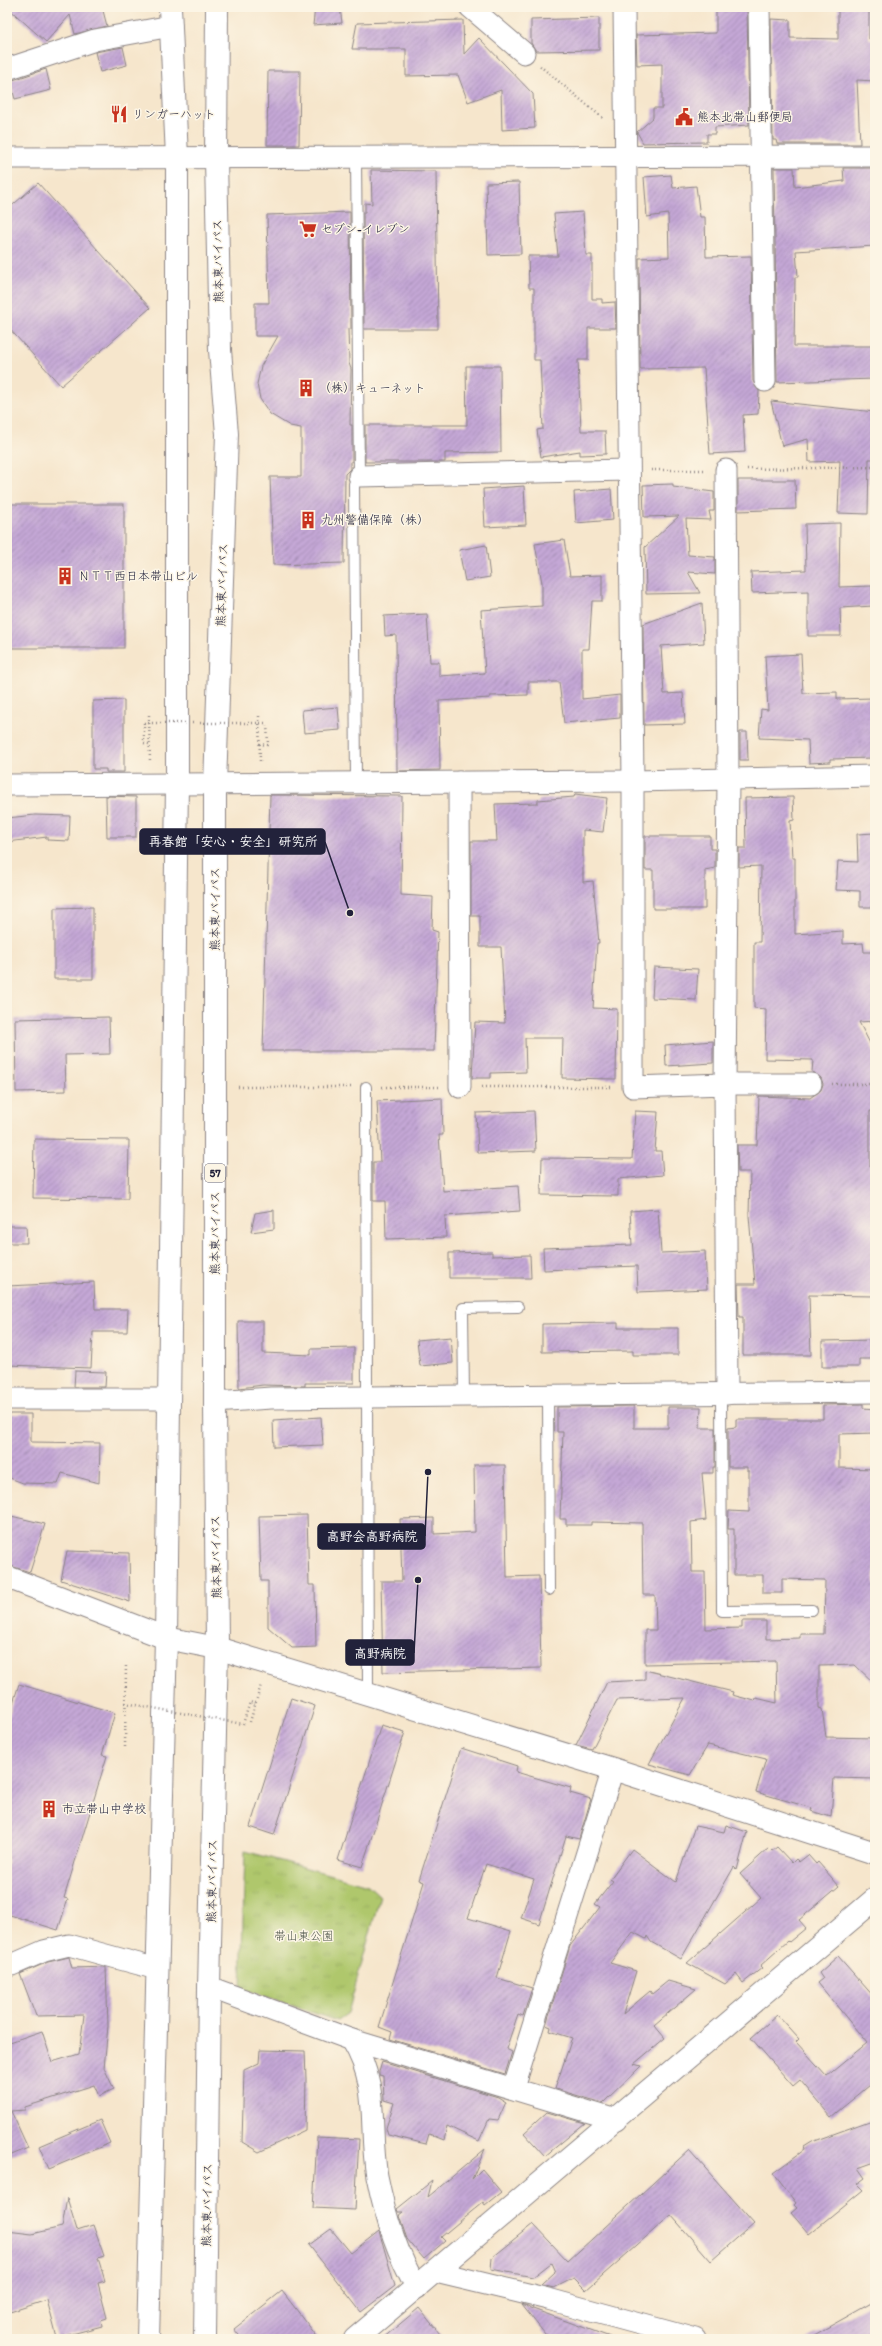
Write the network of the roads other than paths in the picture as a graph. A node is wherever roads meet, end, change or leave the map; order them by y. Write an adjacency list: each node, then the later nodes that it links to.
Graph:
1 (217, 7): 14 (main road, 熊本東バイパス / 57)
2 (470, 7): 6 (street)
3 (624, 7): 11 (street)
4 (759, 7): 8 (street)
5 (170, 16): 7 (street); 10 (main road)
6 (524, 53)
7 (7, 69)
8 (760, 156): 9 (street); 11 (street); 15 (street)
9 (875, 156)
10 (177, 157): 12 (street); 14 (street); 23 (main road)
11 (625, 157): 13 (street); 16 (street)
12 (7, 158)
13 (356, 158): 14 (street); 18 (lane)
14 (216, 159): 26 (main road, 熊本東バイパス / 57)
15 (765, 381)
16 (628, 470): 18 (street); 22 (street)
17 (726, 470): 20 (street)
18 (359, 476): 24 (lane)
19 (875, 776): 20 (street)
20 (728, 779): 22 (street); 27 (street)
21 (459, 782): 22 (street); 24 (street); 30 (street)
22 (633, 782): 27 (street)
23 (177, 784): 25 (street); 26 (street); 38 (main road)
24 (356, 784): 26 (street)
25 (7, 785)
26 (215, 785): 39 (main road, 熊本東バイパス / 57)
27 (725, 1084): 28 (street); 33 (street)
28 (811, 1084)
29 (366, 1087): 36 (lane)
30 (460, 1087)
31 (518, 1306): 34 (lane)
32 (875, 1392): 33 (street)
33 (724, 1394): 35 (street); 42 (lane)
34 (464, 1396): 35 (street); 36 (street)
35 (548, 1396): 41 (lane)
36 (367, 1398): 39 (street); 45 (lane)
37 (7, 1399): 38 (street)
38 (169, 1399): 43 (main road)
39 (215, 1402): 44 (main road, 熊本東バイパス / 57)
40 (7, 1577): 43 (main road)
41 (549, 1590)
42 (812, 1610)
43 (166, 1638): 44 (main road); 50 (main road)
44 (217, 1648): 45 (main road); 51 (main road, 熊本東バイパス / 57)
45 (368, 1694): 46 (main road)
46 (612, 1769): 47 (main road); 53 (street)
47 (875, 1853)
48 (875, 1899): 54 (main road)
49 (7, 1966): 50 (street)
50 (157, 1969): 57 (main road)
51 (209, 1986): 52 (street); 58 (main road, 熊本東バイパス / 57)
52 (352, 2040): 53 (street); 56 (street)
53 (514, 2087): 54 (street)
54 (616, 2120): 55 (main road)
55 (436, 2272): 56 (main road); 60 (street)
56 (417, 2288): 59 (main road)
57 (148, 2339)
58 (205, 2339)
59 (355, 2339)
60 (695, 2339)

